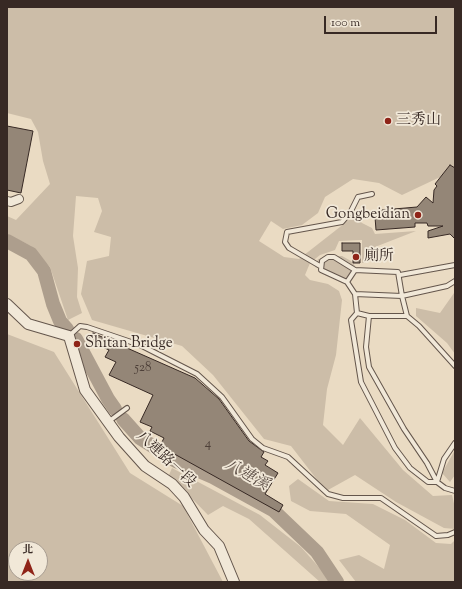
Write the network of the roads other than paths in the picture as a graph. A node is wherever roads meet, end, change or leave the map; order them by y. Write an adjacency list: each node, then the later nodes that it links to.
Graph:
1 (372, 194): 4 (lane)
2 (19, 199): 3 (street)
3 (7, 201)
4 (320, 266): 6 (lane); 9 (lane)
5 (455, 266): 7 (lane)
6 (355, 270): 7 (lane); 9 (lane)
7 (400, 275): 11 (lane)
8 (455, 281): 11 (lane)
9 (347, 282): 10 (lane)
10 (355, 294): 11 (lane); 13 (lane)
11 (402, 296): 15 (lane)
12 (7, 304): 16 (street)
13 (357, 313): 14 (lane); 21 (lane)
14 (369, 316): 15 (lane); 21 (lane)
15 (407, 316): 17 (lane)
16 (69, 336): 19 (street, 八連路一段); 23 (lane)
17 (455, 366)
18 (127, 408): 19 (lane)
19 (108, 422): 24 (street, 八連路一段)
20 (455, 443): 21 (lane)
21 (437, 482): 22 (lane)
22 (455, 491)
23 (455, 532)
24 (234, 582)

